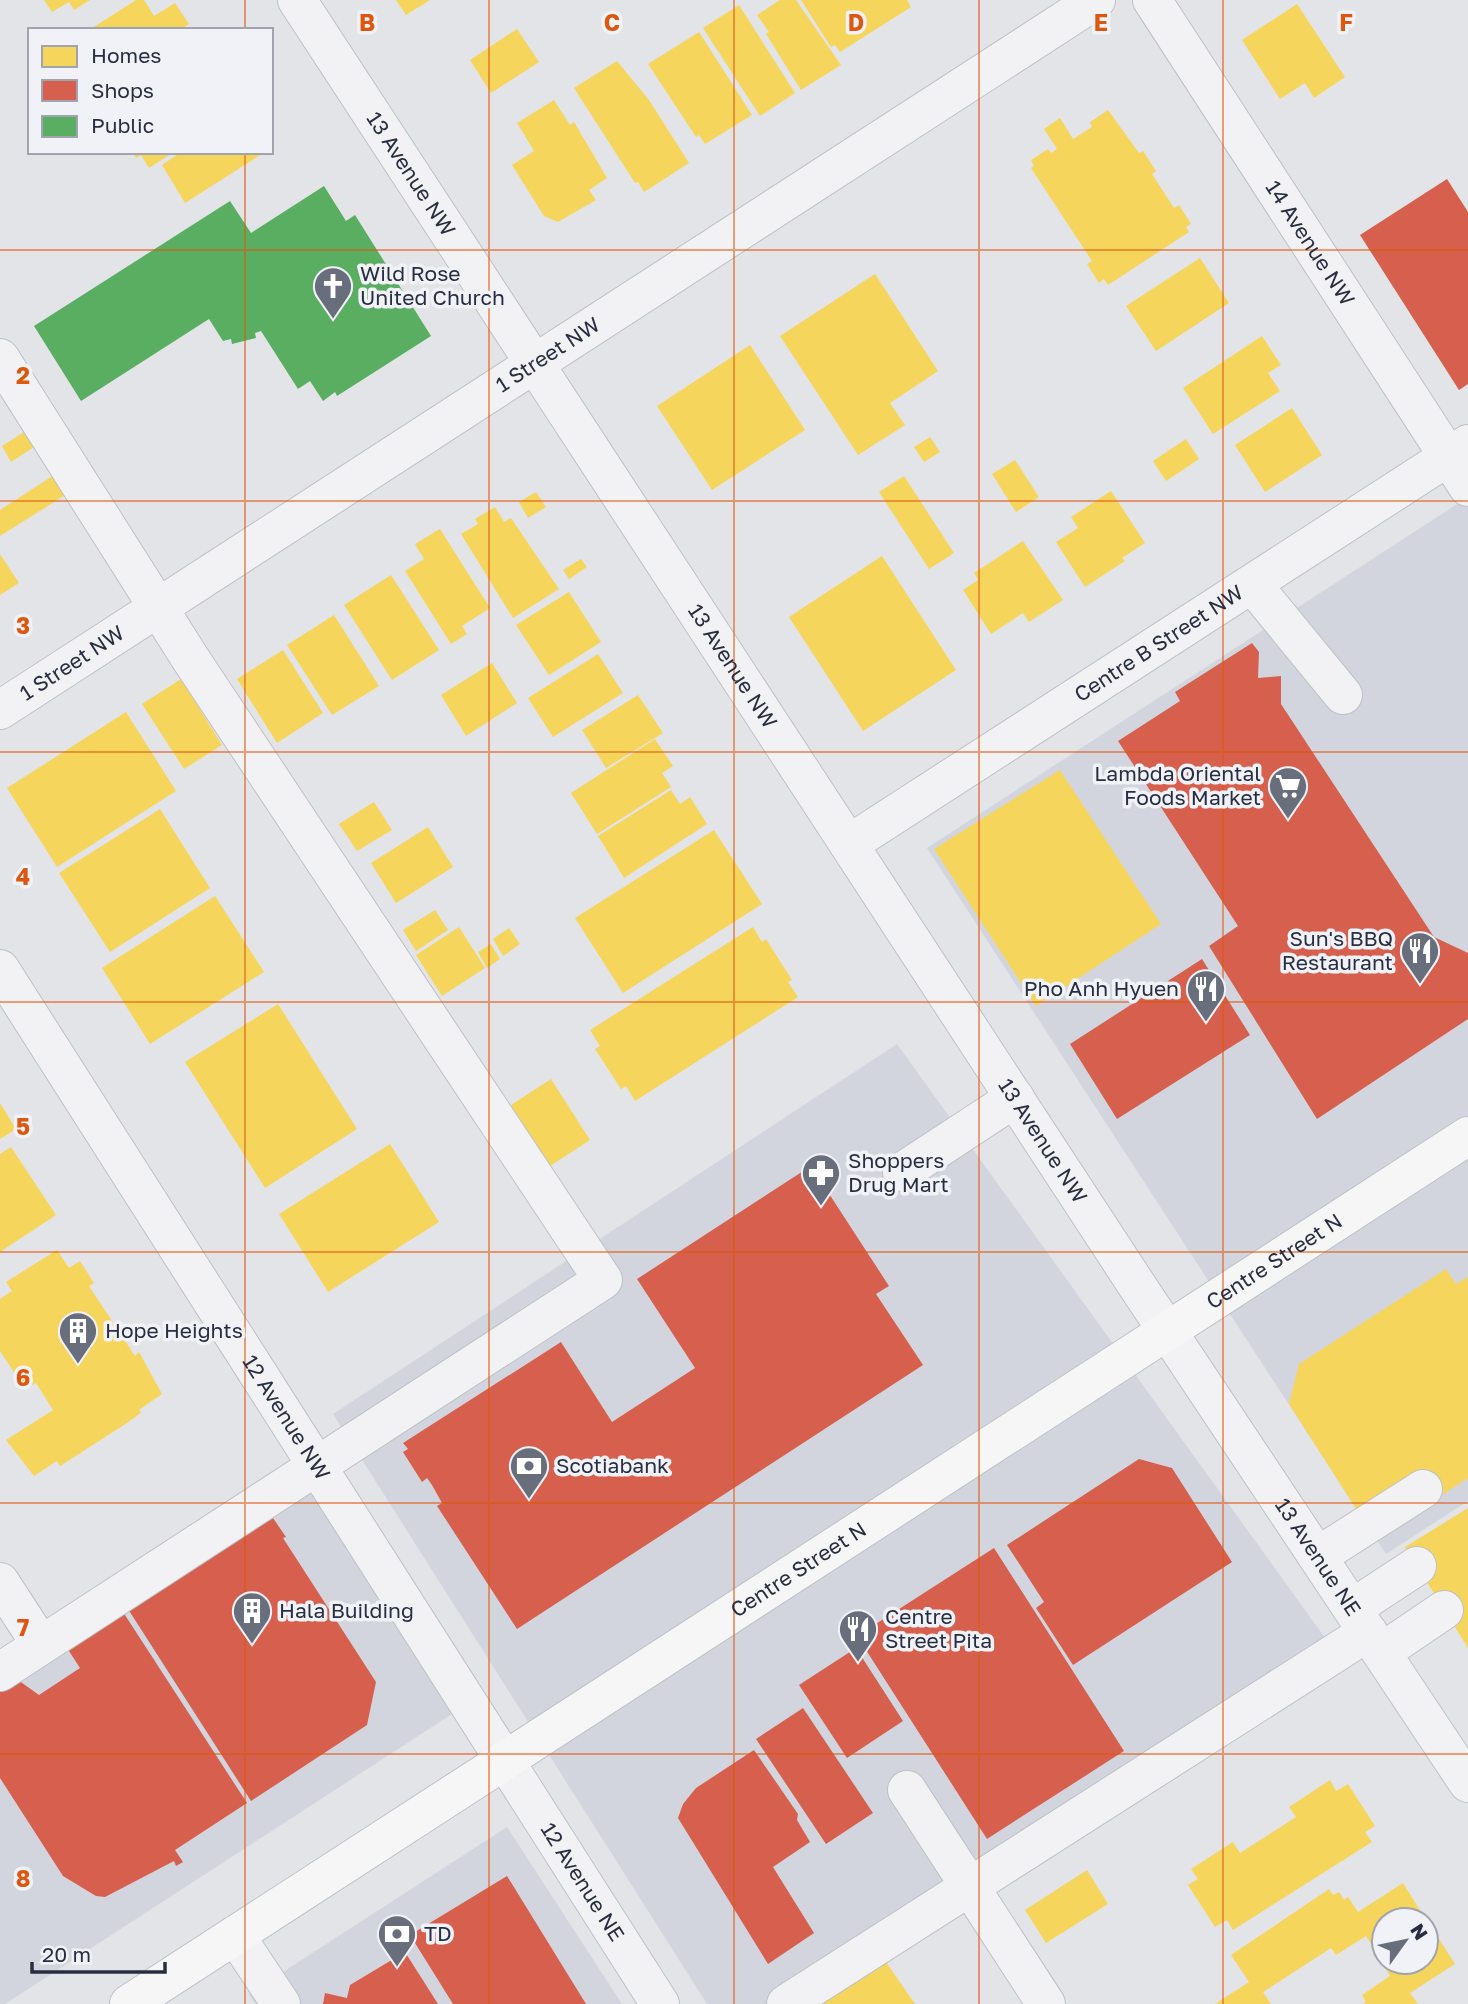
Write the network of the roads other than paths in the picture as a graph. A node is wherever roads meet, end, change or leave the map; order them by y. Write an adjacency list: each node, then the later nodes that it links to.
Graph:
1 (297, 0): 5 (street, 13 Avenue NW)
2 (1096, 0): 5 (street, 1 Street NW)
3 (1152, 0): 6 (street, 14 Avenue NW)
4 (0, 358): 8 (street)
5 (535, 364): 8 (street, 1 Street NW); 11 (street, 13 Avenue NW)
6 (1462, 462): 7 (street, Centre B Street NW)
7 (1252, 584): 9 (street); 11 (street, Centre B Street NW)
8 (160, 607): 10 (street, 1 Street NW); 17 (street)
9 (1343, 695)
10 (0, 710)
11 (849, 844): 13 (street, 13 Avenue NW)
12 (0, 970): 17 (street, 12 Avenue NW)
13 (1015, 1098): 15 (street); 16 (street, 13 Avenue NW)
14 (1468, 1136): 16 (main road, Centre Street N)
15 (902, 1171)
16 (1168, 1332): 19 (street, 13 Avenue NE); 26 (main road, Centre Street N)
17 (317, 1467): 24 (street); 26 (street, 12 Avenue NW)
18 (1423, 1489): 19 (street)
19 (1318, 1556): 23 (street, 13 Avenue NE)
20 (1417, 1566): 23 (street)
21 (0, 1583): 24 (street)
22 (1444, 1610): 23 (street)
23 (1368, 1631): 27 (street, 13 Avenue NE); 29 (street)
24 (41, 1645): 25 (street)
25 (0, 1672)
26 (506, 1760): 30 (main road, Centre Street N); 33 (street, 12 Avenue NE)
27 (1468, 1783)
28 (907, 1790): 29 (street)
29 (970, 1889): 34 (street); 35 (street)
30 (235, 1935): 31 (main road, Centre Street N); 32 (street)
31 (129, 2004)
32 (281, 2004)
33 (660, 2004)
34 (786, 2004)
35 (1046, 2004)

